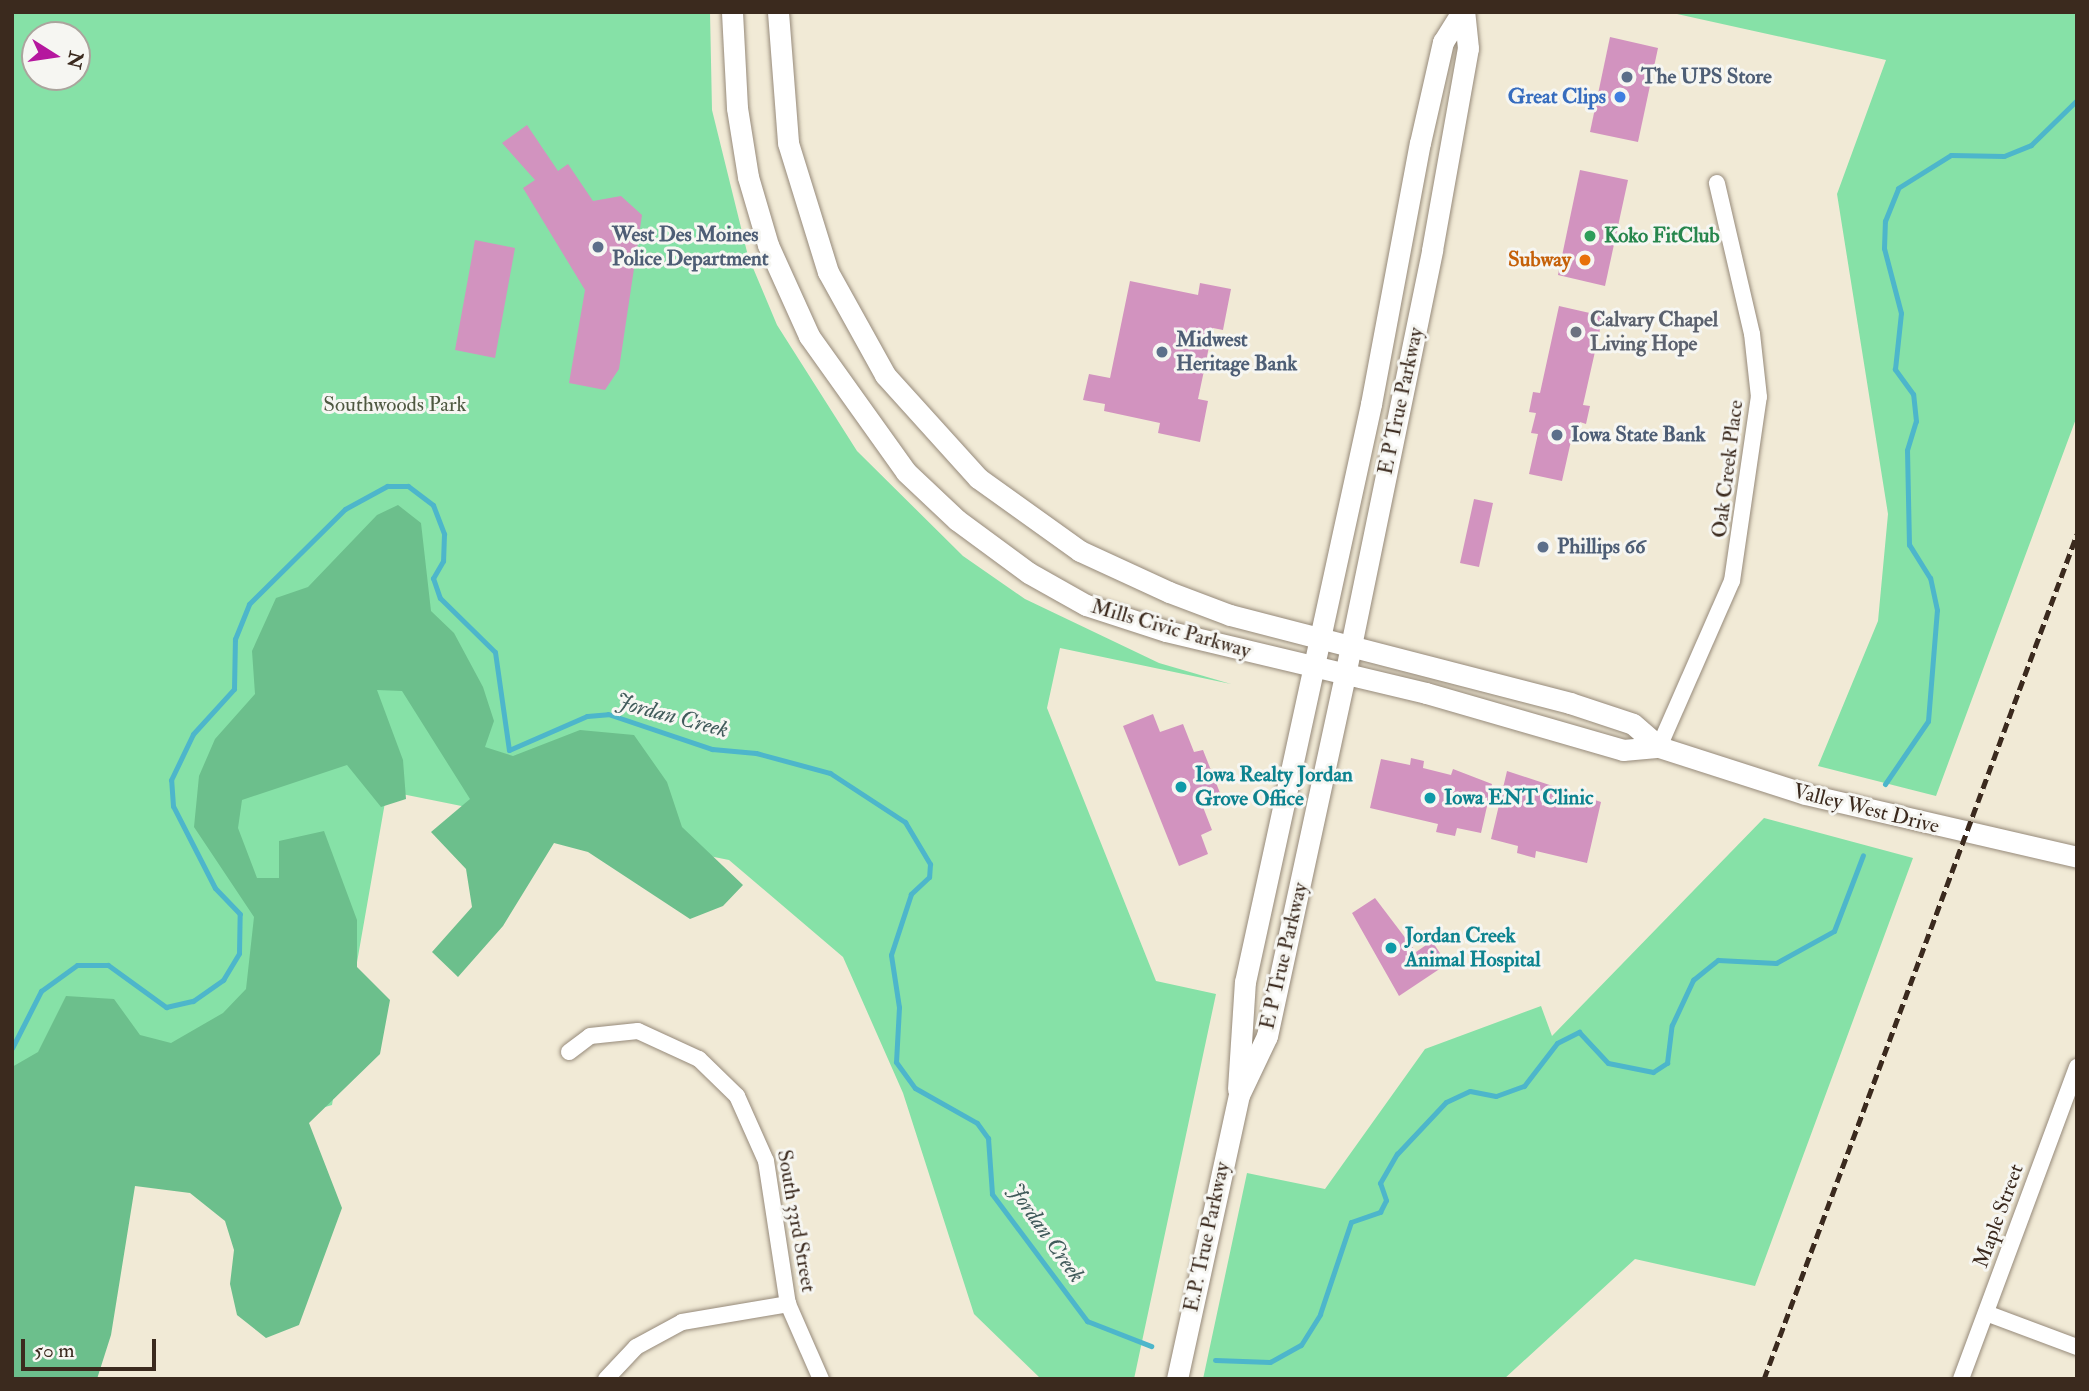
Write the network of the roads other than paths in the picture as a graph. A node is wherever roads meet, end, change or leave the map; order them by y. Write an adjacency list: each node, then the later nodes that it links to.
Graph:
1 (732, 12): 7 (main road, Mills Civic Parkway)
2 (778, 12): 5 (main road, Mills Civic Parkway)
3 (1463, 12): 5 (main road, E P True Parkway); 6 (main road, E P True Parkway)
4 (1717, 183): 9 (street, Oak Creek Place)
5 (1321, 639): 6 (main road, Valley West Drive); 7 (main road, E P True Parkway)
6 (1350, 647): 8 (main road, E P True Parkway); 9 (main road, Valley West Drive)
7 (1312, 668): 8 (main road, Valley West Drive); 13 (main road, E P True Parkway)
8 (1345, 675): 9 (main road, Valley West Drive); 13 (main road, E P True Parkway)
9 (1659, 747): 10 (main road, Valley West Drive)
10 (2077, 857)
11 (569, 1052): 14 (street, South 33rd Street)
12 (2075, 1078): 15 (street, Maple Street)
13 (1238, 1095): 19 (main road, E.P. True Parkway)
14 (788, 1304): 17 (street); 18 (street, South 33rd Street)
15 (1986, 1313): 16 (street); 20 (street, Maple Street)
16 (2077, 1347)
17 (606, 1379)
18 (821, 1379)
19 (1177, 1379)
20 (1961, 1379)

